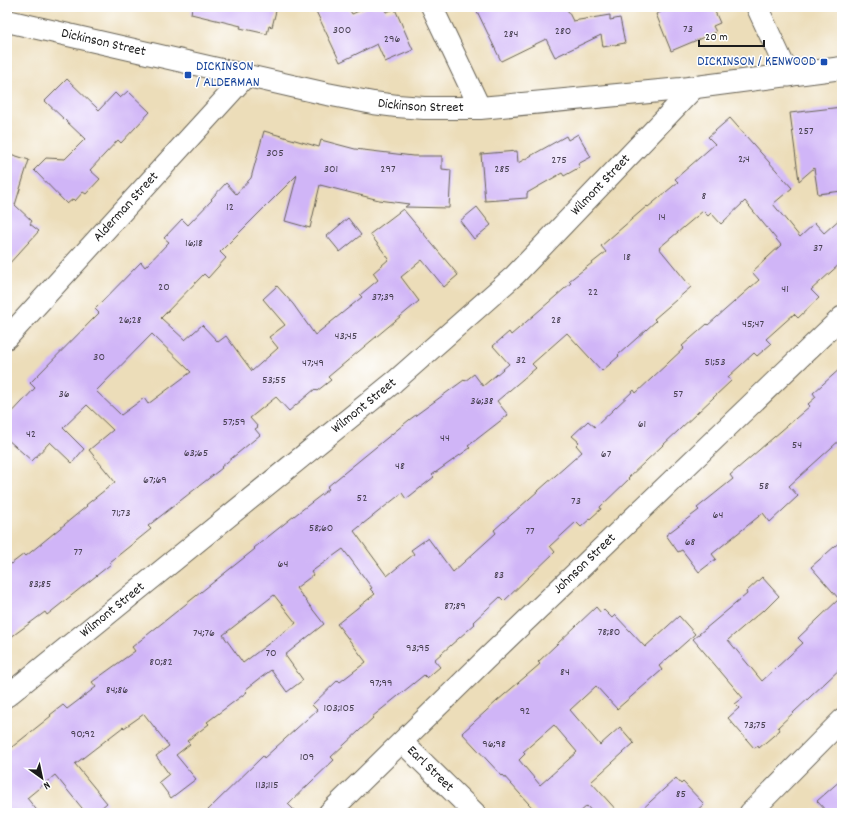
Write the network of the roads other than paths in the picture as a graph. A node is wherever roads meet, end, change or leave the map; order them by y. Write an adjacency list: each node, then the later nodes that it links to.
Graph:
1 (432, 7): 8 (street)
2 (757, 7): 5 (street)
3 (7, 21): 6 (main road, Dickinson Street)
4 (842, 68): 5 (main road, Dickinson Street)
5 (789, 76): 7 (main road, Dickinson Street)
6 (245, 77): 8 (main road, Dickinson Street); 10 (street, Alderman Street)
7 (695, 87): 8 (main road, Dickinson Street); 11 (street, Wilmont Street)
8 (480, 108)
9 (842, 317): 13 (street, Johnson Street)
10 (7, 338)
11 (7, 696)
12 (842, 720): 16 (street)
13 (402, 742): 14 (street, Johnson Street); 15 (street, Earl Street)
14 (329, 813)
15 (475, 813)
16 (750, 813)

